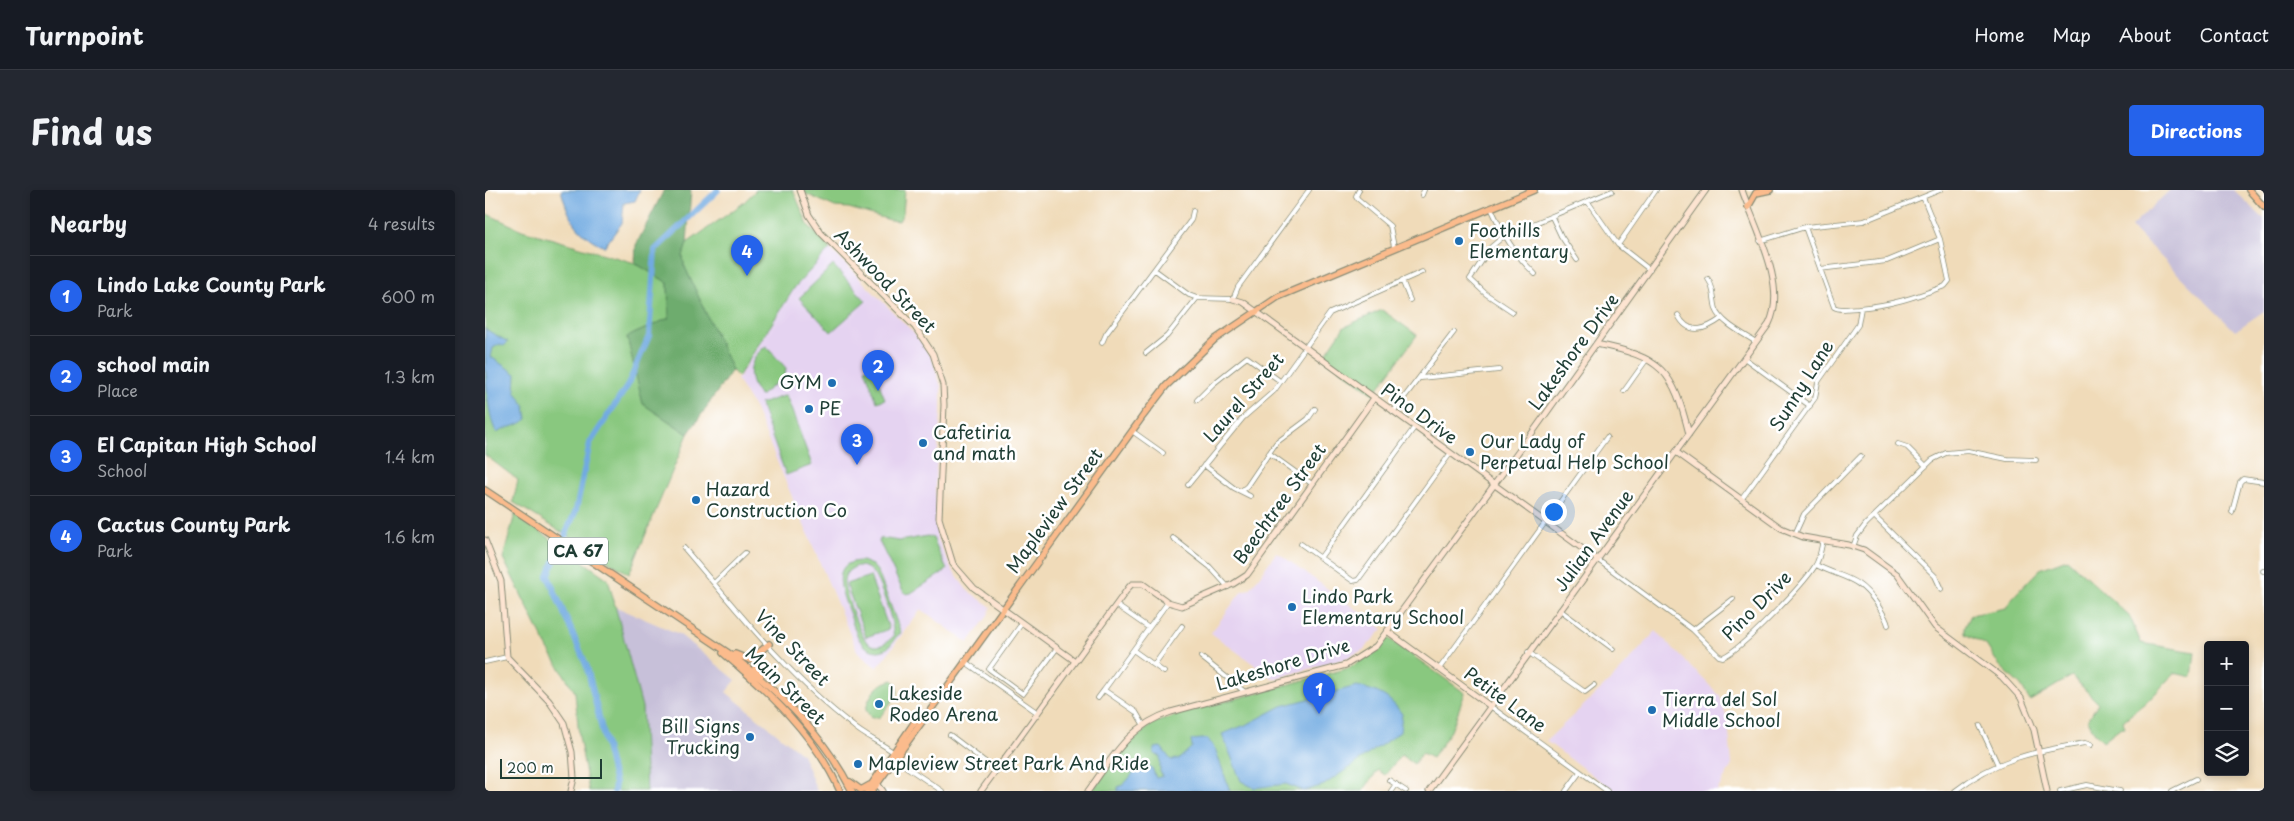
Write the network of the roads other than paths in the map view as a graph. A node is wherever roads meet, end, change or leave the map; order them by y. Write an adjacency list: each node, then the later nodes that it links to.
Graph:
1 (800, 190): 103 (street, Ashwood Street)
2 (1309, 190): 36 (street)
3 (1359, 190): 26 (street)
4 (1423, 190): 13 (street)
5 (1534, 190): 16 (main road, Mapleview Street)
6 (1656, 190): 25 (street)
7 (1706, 190): 30 (street, Lakeshore Drive)
8 (1742, 190): 17 (street, Julian Avenue)
9 (1770, 190): 17 (main road)
10 (1940, 190): 14 (street)
11 (2249, 190): 18 (main road)
12 (1612, 191): 15 (street)
13 (1422, 195)
14 (1923, 197): 21 (street); 23 (street)
15 (1588, 202): 20 (street); 25 (street)
16 (1491, 207): 22 (street); 26 (main road, Mapleview Street)
17 (1748, 207): 24 (street, Julian Avenue)
18 (2264, 207)
19 (1193, 211): 29 (street)
20 (1552, 217): 22 (street); 27 (street)
21 (1805, 227): 24 (street); 28 (street)
22 (1504, 236): 32 (street); 40 (street)
23 (1940, 239): 28 (street); 38 (street)
24 (1760, 241): 46 (street, Julian Avenue)
25 (1618, 245): 30 (street)
26 (1394, 248): 39 (main road, Mapleview Street)
27 (1577, 260)
28 (1820, 269): 38 (street)
29 (1155, 270): 35 (street, Pino Drive); 47 (street)
30 (1650, 270): 48 (street, Lakeshore Drive)
31 (1422, 272): 34 (street, Laurel Street)
32 (1535, 274)
33 (1708, 279): 43 (street)
34 (1403, 280): 37 (street); 44 (street, Laurel Street)
35 (1197, 298): 36 (street, Pino Drive); 50 (street)
36 (1233, 299): 39 (street, Pino Drive)
37 (1410, 300)
38 (1861, 308): 59 (street, Sunny Lane)
39 (1254, 311): 49 (street, Pino Drive); 63 (main road, Mapleview Street)
40 (1513, 312)
41 (1321, 314): 44 (street)
42 (1678, 315): 43 (street)
43 (1722, 318): 46 (street)
44 (1325, 319): 49 (street, Laurel Street)
45 (1454, 332): 54 (street)
46 (1756, 342): 52 (street, Julian Avenue)
47 (1102, 343)
48 (1596, 344): 51 (street); 78 (street, Lakeshore Drive)
49 (1304, 349): 55 (street, Laurel Street); 57 (street, Pino Drive)
50 (1146, 353)
51 (1647, 358): 56 (street); 64 (street)
52 (1744, 358): 59 (street); 64 (street, Julian Avenue)
53 (1499, 370): 54 (street)
54 (1421, 378): 61 (street)
55 (1280, 381): 58 (street); 73 (street, Laurel Street)
56 (1624, 391)
57 (1374, 398): 61 (street, Pino Drive); 76 (street, Beechtree Street)
58 (1197, 400)
59 (1810, 406): 82 (street, Sunny Lane)
60 (1315, 409): 69 (street)
61 (1393, 412): 62 (street, Pino Drive)
62 (1414, 428): 70 (street, Pino Drive); 94 (street)
63 (1132, 430): 68 (street); 103 (main road, Mapleview Street)
64 (1689, 434): 67 (street, Julian Avenue)
65 (1607, 437): 85 (street)
66 (1897, 444): 74 (street)
67 (1676, 452): 82 (street); 95 (street, Julian Avenue)
68 (1163, 453)
69 (1269, 453): 76 (street); 80 (street)
70 (1450, 454): 78 (street, Pino Drive); 94 (street)
71 (1861, 456): 86 (street)
72 (2036, 460): 74 (street)
73 (1203, 465): 77 (street, Laurel Street); 80 (street)
74 (1926, 466): 84 (street)
75 (2264, 482): 83 (street)
76 (1312, 484): 98 (street, Beechtree Street)
77 (1188, 485)
78 (1494, 485): 85 (street, Pino Drive); 110 (street, Lakeshore Drive)
79 (485, 490): 111 (main road, Main Street / CA 67)
80 (1241, 490): 81 (street)
81 (1250, 496)
82 (1741, 500): 86 (street)
83 (2232, 512)
84 (1875, 517): 91 (street); 99 (street)
85 (1546, 522): 95 (street, Pino Drive); 124 (street)
86 (1795, 534): 89 (street)
87 (1173, 538): 98 (street)
88 (485, 540): 118 (street)
89 (1823, 540): 91 (street); 96 (street, Pino Drive)
90 (1301, 544): 94 (street)
91 (1853, 547): 138 (street)
92 (684, 548): 97 (street, Vine Street)
93 (745, 553): 97 (street)
94 (1320, 558)
95 (1597, 560): 104 (street, Julian Avenue); 109 (street, Pino Drive)
96 (1816, 565): 106 (street); 109 (street, Pino Drive)
97 (714, 583): 112 (street, Vine Street)
98 (1228, 588): 101 (street, Beechtree Street)
99 (1941, 589)
100 (1733, 599): 109 (street)
101 (1168, 602): 102 (street); 108 (street)
102 (1115, 605): 108 (street); 121 (street)
103 (1003, 608): 105 (street, Ashwood Street); 120 (main road, Mapleview Street)
104 (1560, 610): 114 (street); 116 (street, Julian Avenue)
105 (1022, 623): 113 (street, Ashwood Street); 113 (street)
106 (1887, 625)
107 (1182, 626): 123 (street)
108 (1149, 628): 115 (street)
109 (1693, 630)
110 (1387, 631): 124 (street, Petite Lane); 129 (street, Lakeshore Drive)
111 (704, 637): 117 (main road); 127 (main road, Main Street / CA 67); 150 (main road, Main Street / CA 67)
112 (769, 644): 117 (main road); 139 (street, Vine Street)
113 (1057, 648): 121 (street, Ashwood Street)
114 (1613, 648)
115 (1133, 650): 123 (street); 128 (street)
116 (1529, 652): 126 (street); 131 (street, Julian Avenue)
117 (759, 654): 127 (main road)
118 (507, 657): 122 (street); 149 (street)
119 (1201, 657): 129 (street)
120 (964, 661): 132 (street); 133 (main road, Mapleview Street)
121 (1075, 661): 132 (street)
122 (485, 662)
123 (1154, 666): 125 (street)
124 (1439, 669): 131 (street, Petite Lane)
125 (1163, 672)
126 (1595, 685)
127 (769, 686): 144 (main road, Main Street / CA 67)
128 (1104, 690): 130 (street); 134 (street)
129 (1245, 692): 134 (street, Lakeshore Drive)
130 (1098, 698)
131 (1490, 706): 143 (street, Petite Lane); 160 (street, Julian Avenue)
132 (1038, 713): 142 (street)
133 (925, 715): 139 (main road, Mapleview Street); 140 (main road, Mapleview Street)
134 (1143, 724): 157 (street, Lakeshore Drive)
135 (1980, 726): 141 (street)
136 (950, 735): 142 (street)
137 (2091, 745): 138 (street)
138 (2039, 750): 141 (street); 164 (street)
139 (893, 752): 147 (main road, Mapleview Street)
140 (896, 760): 147 (main road, Mapleview Street); 155 (street)
141 (1998, 765): 163 (street)
142 (996, 770): 156 (street)
143 (1581, 772): 161 (street); 162 (street, Petite Lane)
144 (845, 777): 147 (main road); 151 (main road, Main Street / CA 67)
145 (2196, 779): 167 (street)
146 (1389, 780): 148 (street)
147 (874, 782): 152 (main road, Mapleview Street); 153 (main road, Mapleview Street); 154 (street)
148 (1396, 784): 158 (street); 159 (street)
149 (571, 791)
150 (840, 791)
151 (852, 791)
152 (867, 791)
153 (871, 791)
154 (883, 791)
155 (942, 791)
156 (981, 791)
157 (1088, 791)
158 (1391, 791)
159 (1406, 791)
160 (1429, 791)
161 (1567, 791)
162 (1607, 791)
163 (1955, 791)
164 (2047, 791)
165 (2060, 791): 166 (street)
166 (2120, 791)
167 (2172, 791)

